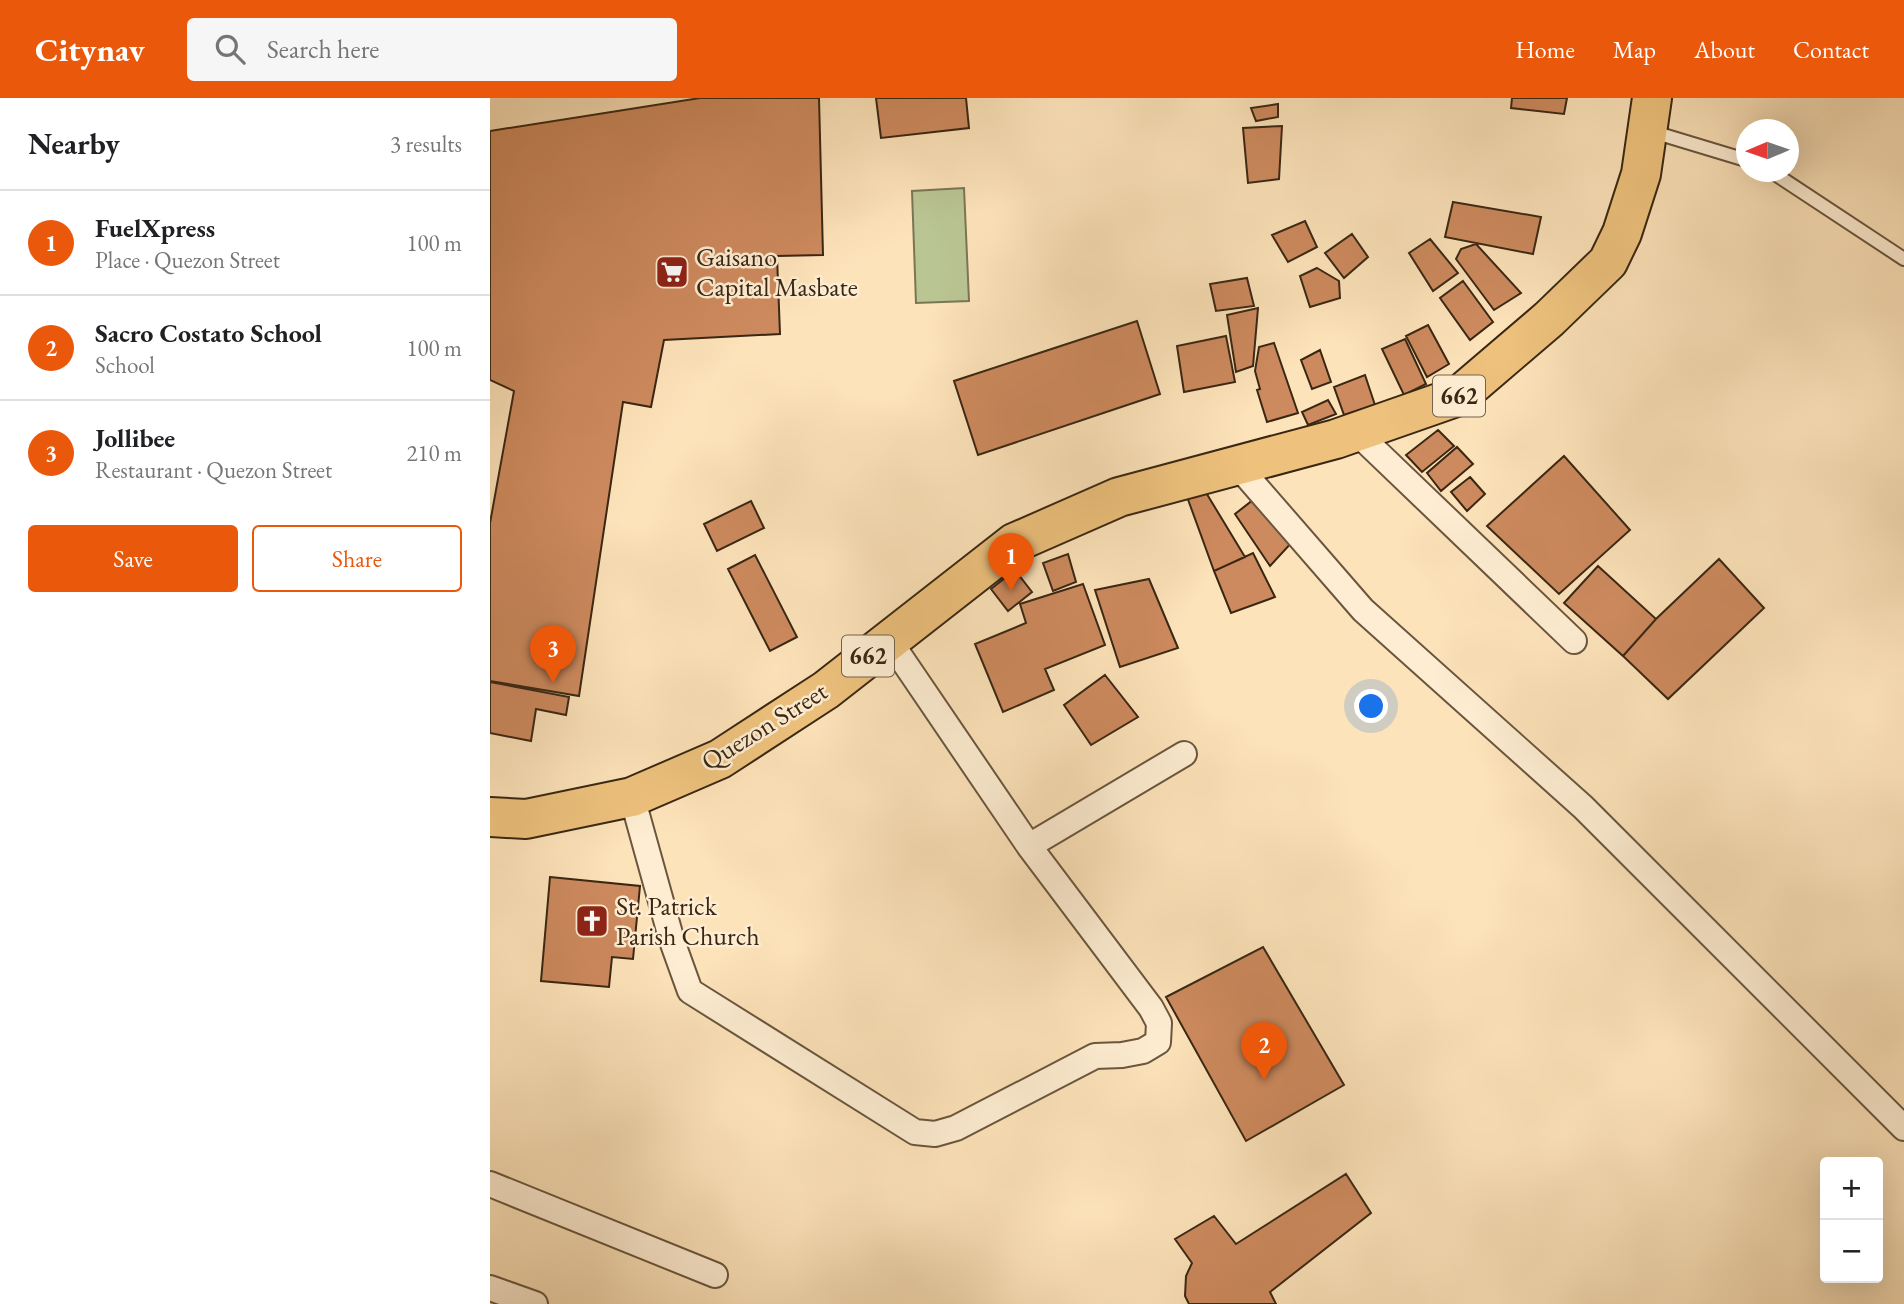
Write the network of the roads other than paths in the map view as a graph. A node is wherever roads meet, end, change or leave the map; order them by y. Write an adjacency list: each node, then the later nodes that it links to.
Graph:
1 (1649, 114): 2 (lane); 5 (main road, 662)
2 (1736, 155)
3 (1787, 182): 4 (lane)
4 (1904, 259)
5 (1356, 432): 6 (main road, 662); 8 (street)
6 (1237, 465): 7 (main road, Quezon Street / 662); 13 (street)
7 (889, 640): 10 (main road, Quezon Street / 662); 12 (street)
8 (1574, 641)
9 (1184, 754): 12 (street)
10 (632, 797): 11 (main road, Quezon Street / 662); 12 (street)
11 (490, 817)
12 (1029, 846)
13 (1904, 1128)
14 (490, 1184): 15 (street)
15 (715, 1275)
16 (490, 1288): 17 (street)
17 (535, 1304)

